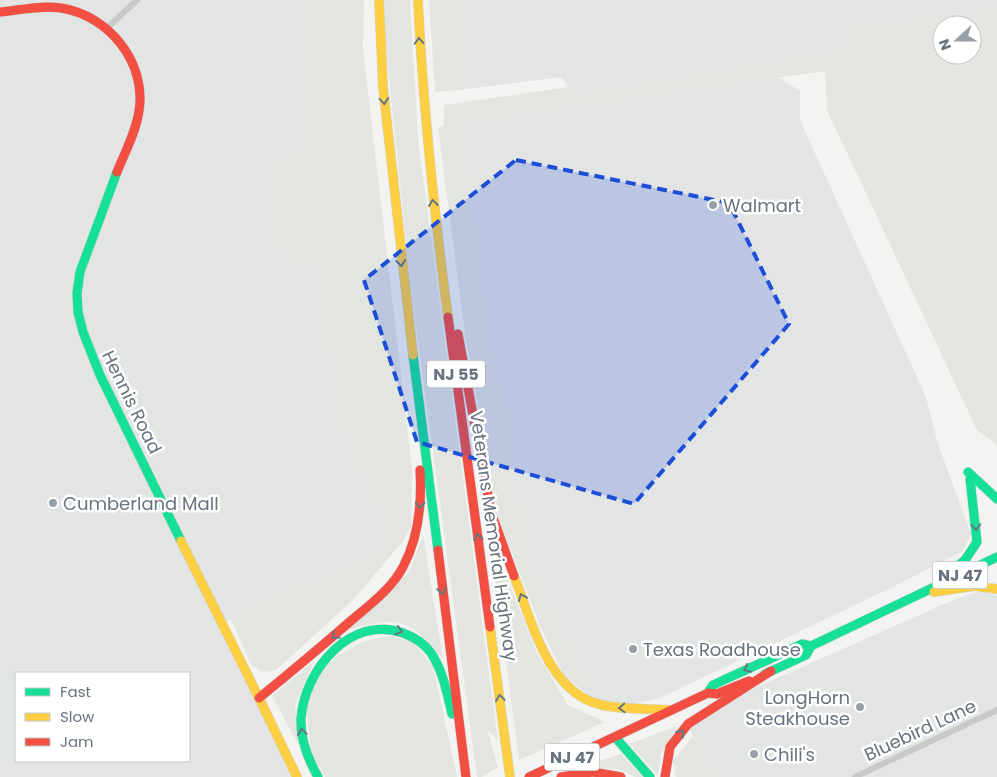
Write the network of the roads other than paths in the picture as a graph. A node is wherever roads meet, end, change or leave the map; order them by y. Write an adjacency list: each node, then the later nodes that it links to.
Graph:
1 (137, 0): 5 (street)
2 (379, 0): 7 (main road, NJ 55, one-way to 7)
3 (418, 0): 6 (main road, Veterans Memorial Highway / NJ 55, one-way to 3)
4 (0, 12): 5 (main road, Hennis Road)
5 (108, 28): 15 (main road, Hennis Road)
6 (436, 220): 16 (main road, one-way to 6); 23 (main road, Veterans Memorial Highway / NJ 55, one-way to 6)
7 (407, 317): 15 (main road, one-way to 15); 19 (main road, NJ 55, one-way to 19)
8 (997, 499): 11 (main road, one-way to 11)
9 (997, 557): 11 (main road, NJ 47)
10 (997, 589): 11 (main road)
11 (924, 593): 12 (main road, NJ 47)
12 (810, 646): 13 (main road, NJ 47); 14 (main road, NJ 47, one-way to 14)
13 (772, 671): 14 (main road, NJ 47); 28 (main road, one-way to 13)
14 (708, 693): 16 (main road, NJ 47)
15 (259, 698): 20 (main road, Hennis Road)
16 (671, 710): 18 (main road, NJ 47)
17 (997, 710): 29 (street, Bluebird Lane)
18 (615, 737): 24 (main road, NJ 47); 27 (main road)
19 (463, 756): 21 (main road, one-way to 19); 22 (main road, NJ 55)
20 (297, 777)
21 (318, 777)
22 (466, 777)
23 (510, 777)
24 (529, 777)
25 (561, 777): 26 (main road)
26 (621, 777)
27 (650, 777)
28 (665, 777)
29 (855, 777)

